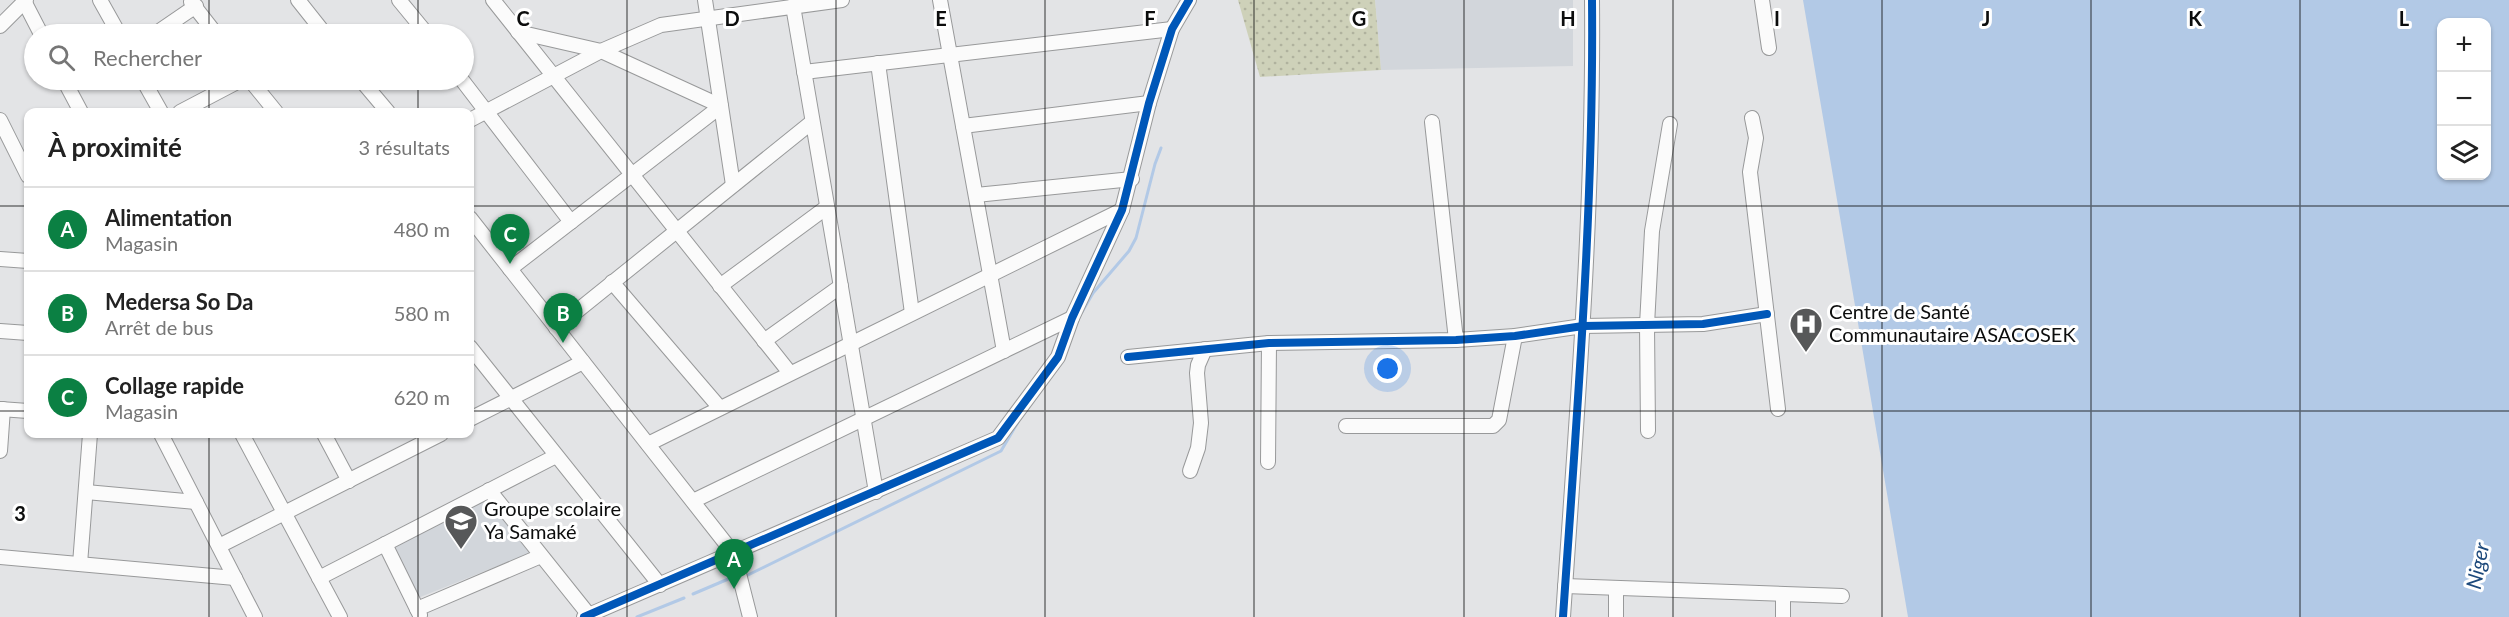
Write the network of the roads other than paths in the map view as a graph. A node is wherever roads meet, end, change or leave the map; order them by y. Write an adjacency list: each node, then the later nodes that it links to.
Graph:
1 (100, 0): 16 (street)
2 (298, 0): 19 (street)
3 (399, 0): 20 (street)
4 (493, 0): 23 (street)
5 (705, 0): 14 (street)
6 (842, 0): 13 (street)
7 (940, 0): 26 (street)
8 (1189, 0): 22 (street)
9 (1592, 0): 73 (street)
10 (1761, 0): 24 (street)
11 (25, 1): 15 (street); 21 (street)
12 (193, 3): 17 (street); 18 (street)
13 (792, 6): 14 (street); 28 (street)
14 (707, 18): 25 (street); 37 (street)
15 (36, 24)
16 (113, 24)
17 (167, 24)
18 (209, 24)
19 (317, 24)
20 (419, 24)
21 (0, 26)
22 (1172, 29): 26 (street); 36 (street)
23 (518, 32): 25 (street); 29 (street)
24 (1769, 48)
25 (601, 51): 29 (street); 37 (street)
26 (950, 55): 27 (street); 50 (street)
27 (878, 63): 28 (street); 69 (street)
28 (804, 72): 47 (street)
29 (554, 76): 43 (street); 53 (street)
30 (69, 90): 38 (street)
31 (149, 90): 39 (street)
32 (221, 90): 40 (street)
33 (258, 90): 41 (street)
34 (369, 90): 42 (street)
35 (470, 90): 43 (street)
36 (1149, 103): 50 (street); 54 (street)
37 (721, 106): 53 (street); 55 (street)
38 (79, 108)
39 (159, 108)
40 (188, 108)
41 (273, 108)
42 (385, 108)
43 (487, 111): 44 (street); 59 (street)
44 (474, 118)
45 (1752, 118): 70 (street)
46 (1, 121): 51 (street); 52 (street)
47 (812, 122): 55 (street); 57 (street)
48 (1432, 122): 78 (street)
49 (1670, 124): 72 (street)
50 (963, 126): 56 (street)
51 (0, 137)
52 (24, 168)
53 (632, 175): 59 (street); 61 (street)
54 (1132, 179): 56 (street); 58 (street)
55 (733, 185): 61 (street)
56 (975, 195): 65 (street)
57 (827, 207): 67 (street); 68 (street)
58 (1122, 210): 65 (street); 71 (street)
59 (571, 222): 64 (street)
60 (474, 223): 64 (street)
61 (676, 231): 66 (street); 67 (street)
62 (0, 259): 63 (street)
63 (24, 261)
64 (510, 269): 74 (street)
65 (990, 276): 69 (street); 83 (street)
66 (612, 282): 74 (street); 89 (street)
67 (720, 286): 79 (street)
68 (840, 286): 79 (street); 81 (street)
69 (912, 314): 81 (street)
70 (1767, 314): 72 (street); 91 (street)
71 (1071, 318): 83 (street); 111 (street)
72 (1647, 325): 73 (street); 96 (street)
73 (1583, 326): 77 (street); 124 (street)
74 (556, 328): 86 (street)
75 (0, 331): 76 (street)
76 (24, 333)
77 (1515, 336): 78 (street); 95 (street)
78 (1456, 340): 80 (street)
79 (764, 341): 87 (street)
80 (1269, 343): 82 (street); 106 (street)
81 (850, 344): 87 (street); 94 (street)
82 (1205, 350): 85 (street); 107 (street)
83 (1004, 351): 94 (street)
84 (474, 352): 88 (street)
85 (1128, 357)
86 (583, 362): 88 (street); 103 (street)
87 (790, 373): 89 (street)
88 (511, 398): 93 (street); 105 (street)
89 (720, 408): 103 (street)
90 (2, 409): 92 (street); 102 (street)
91 (1778, 409)
92 (24, 411)
93 (474, 417)
94 (863, 419): 111 (street); 112 (street)
95 (1346, 426)
96 (1648, 431)
97 (90, 438): 110 (street)
98 (163, 438): 113 (street)
99 (244, 438): 114 (street)
100 (326, 438): 108 (street)
101 (433, 438): 108 (street)
102 (0, 443): 104 (street)
103 (648, 444): 112 (street)
104 (0, 451)
105 (556, 456): 109 (street); 123 (street)
106 (1268, 462)
107 (1190, 471)
108 (349, 481): 114 (street)
109 (489, 490): 115 (street); 118 (street)
110 (86, 492): 113 (street); 120 (street)
111 (876, 492): 117 (street)
112 (693, 501): 117 (street)
113 (196, 502): 116 (street)
114 (285, 513): 116 (street); 122 (street)
115 (385, 544): 122 (street); 128 (street)
116 (219, 546): 121 (street)
117 (734, 554): 123 (street); 132 (street)
118 (541, 556): 128 (street); 129 (street)
119 (0, 557): 120 (street)
120 (80, 564): 121 (street)
121 (235, 578): 130 (street)
122 (319, 578): 131 (street)
123 (660, 585): 129 (street)
124 (1565, 586): 125 (street); 133 (street)
125 (1616, 588): 126 (street); 134 (street)
126 (1783, 594): 127 (street); 135 (street)
127 (1842, 596)
128 (419, 613)
129 (587, 616)
130 (255, 617)
131 (340, 617)
132 (750, 617)
133 (1563, 617)
134 (1616, 617)
135 (1783, 617)

